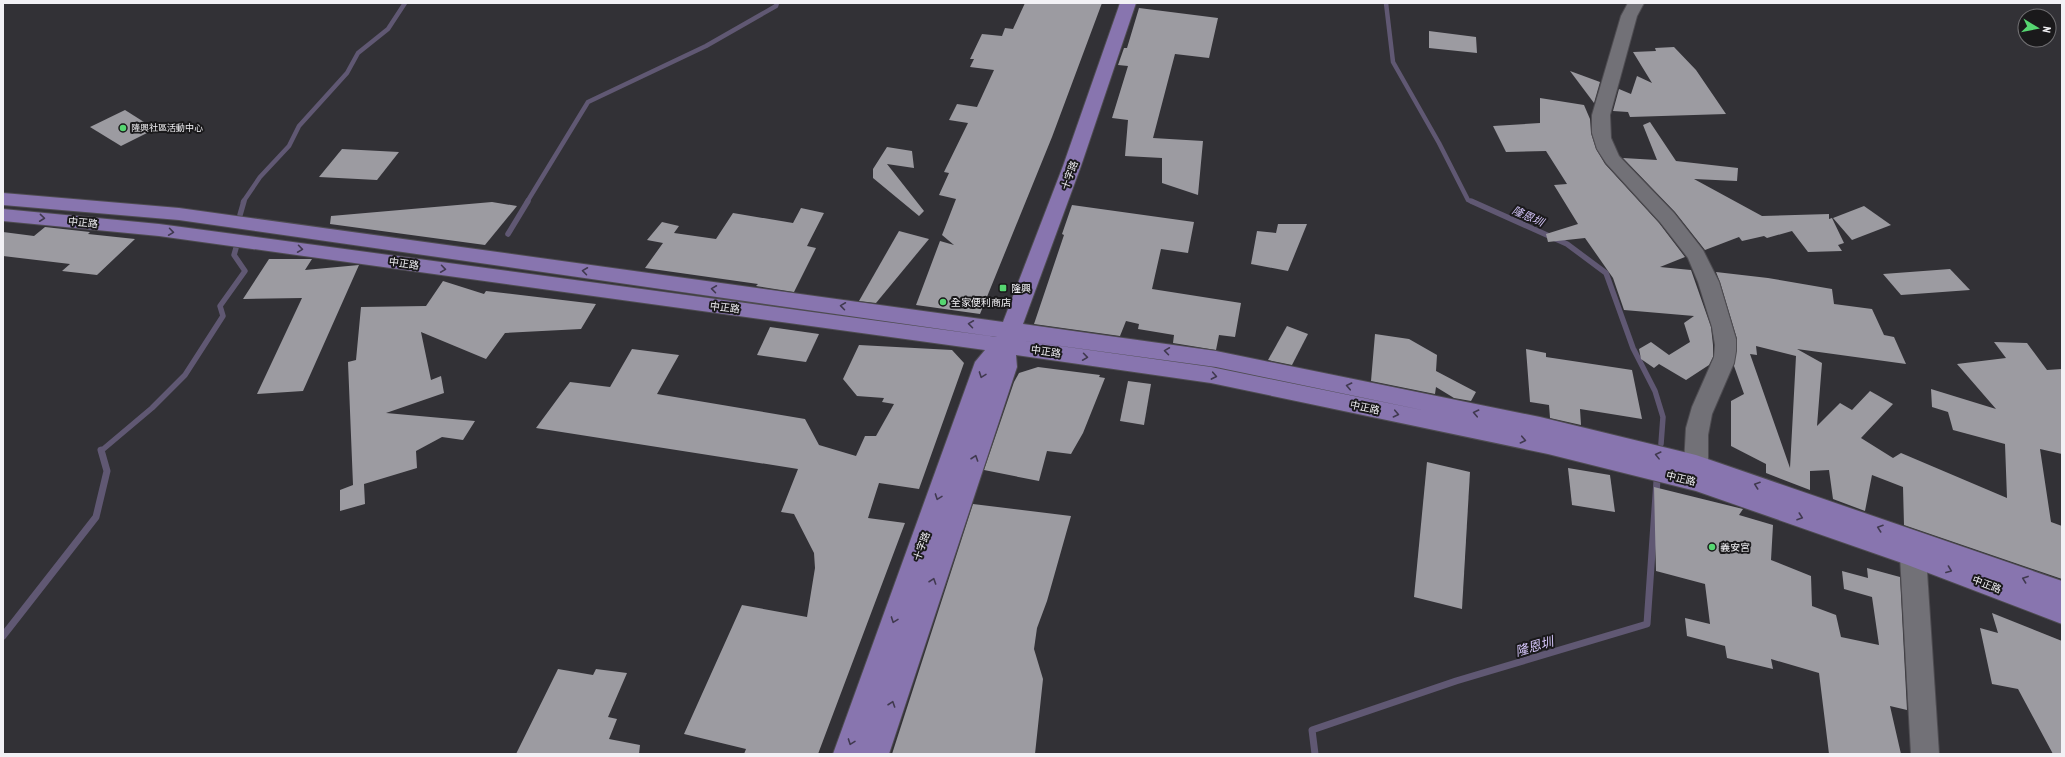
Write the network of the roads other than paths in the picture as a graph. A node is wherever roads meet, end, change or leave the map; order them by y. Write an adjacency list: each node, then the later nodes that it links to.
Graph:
1 (1128, 3): 5 (main road, 十字路)
2 (1636, 3): 6 (street)
3 (3, 199): 5 (main road, 中正路, one-way to 3)
4 (3, 215): 5 (main road, 中正路, one-way to 5)
5 (1008, 337): 6 (main road, 中正路); 10 (main road, 十字路, one-way to 10); 11 (main road, 十字路, one-way to 5)
6 (1696, 473): 7 (main road, 中正路)
7 (1915, 548): 8 (main road, 中正路, one-way to 7); 9 (main road, 中正路, one-way to 9); 12 (street)
8 (2062, 592)
9 (2062, 612)
10 (846, 754)
11 (875, 754)
12 (1925, 754)

